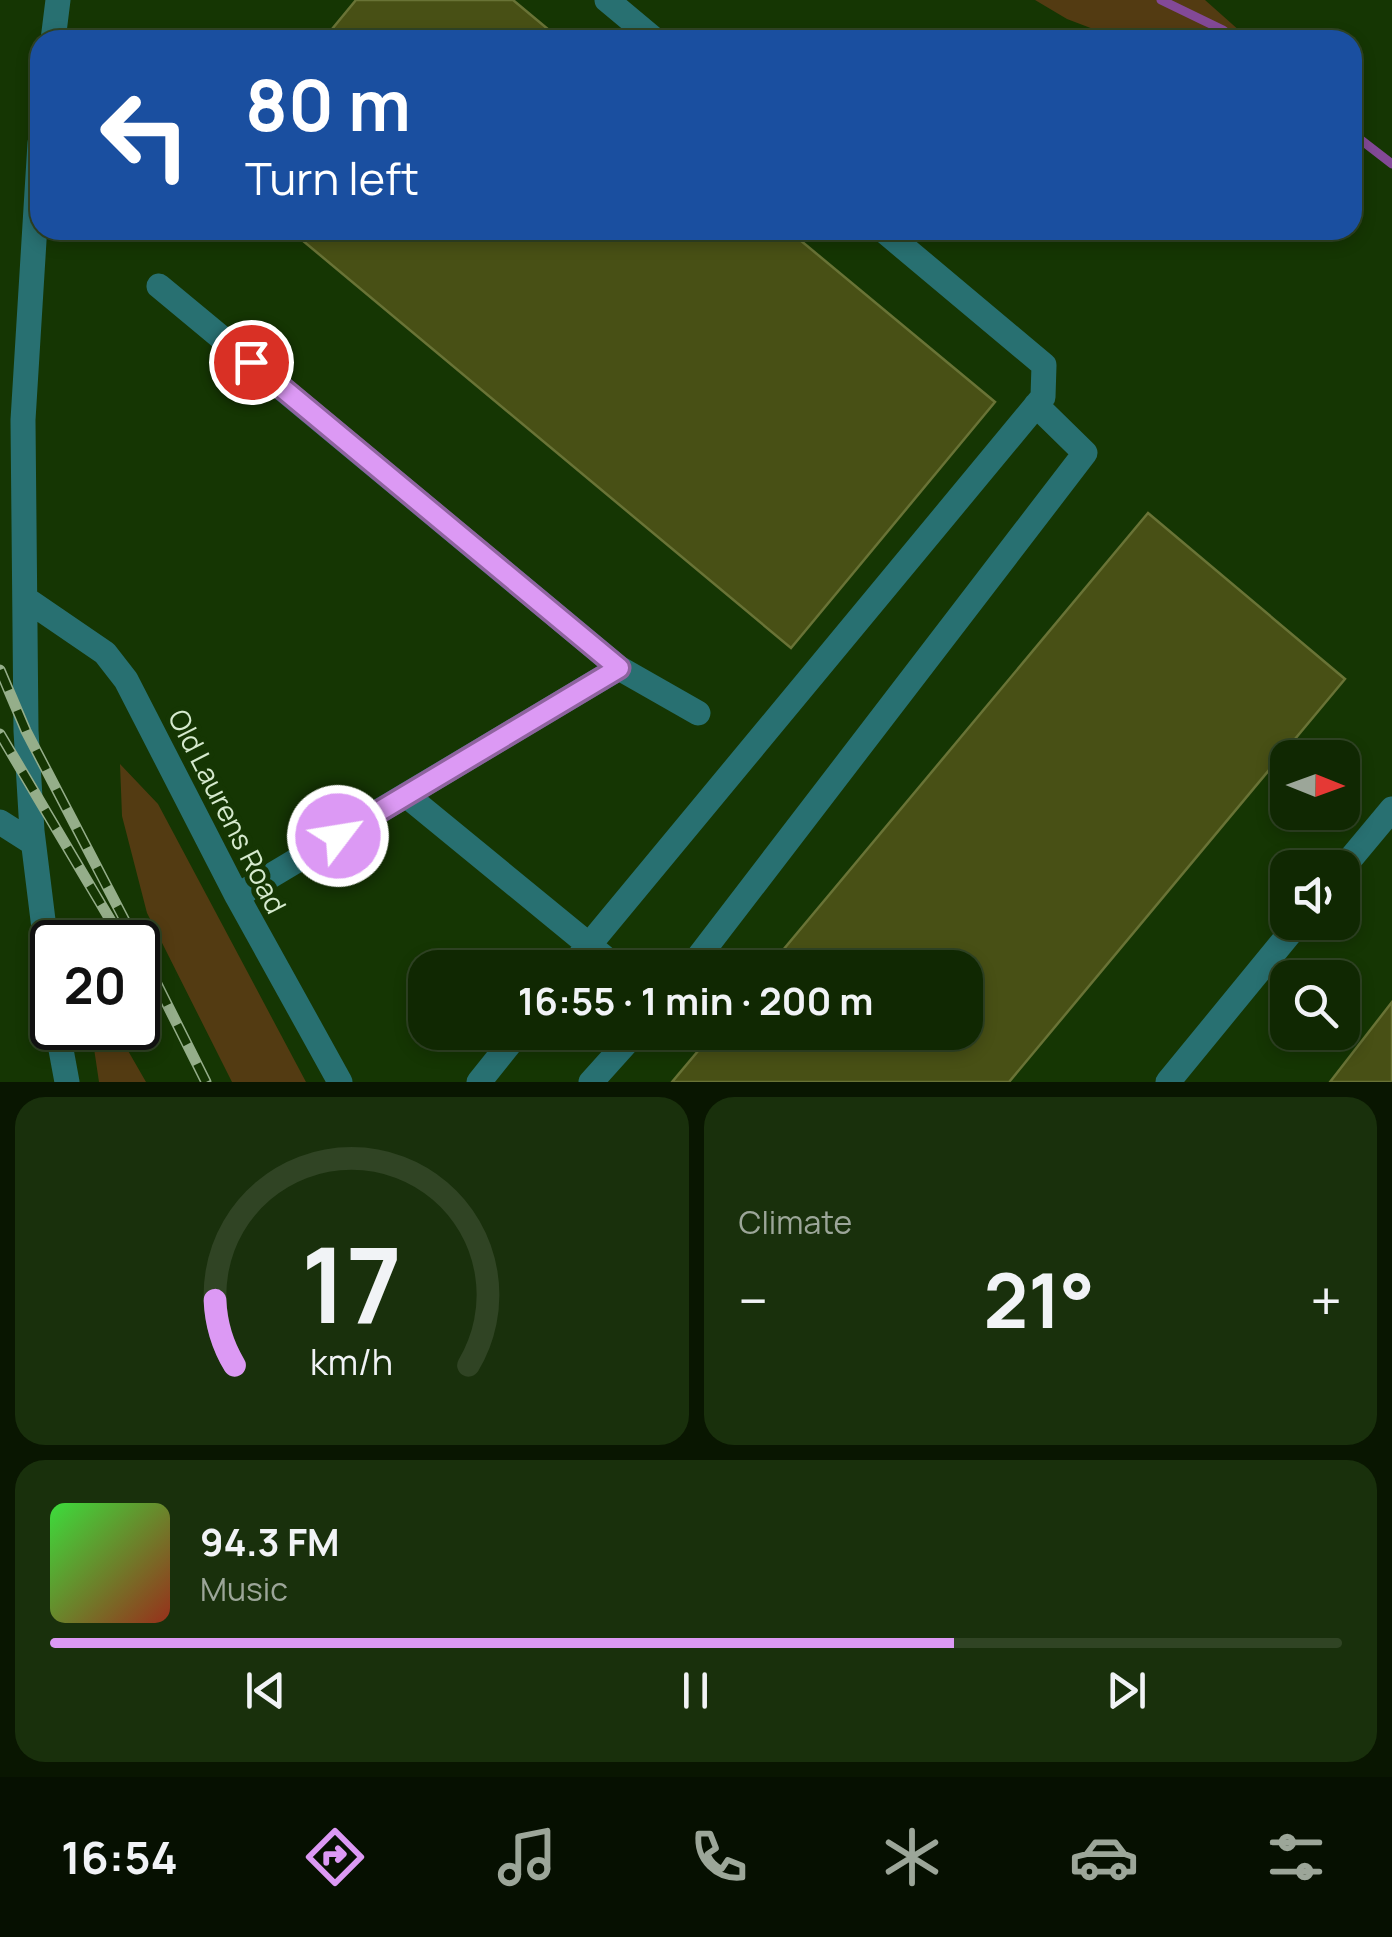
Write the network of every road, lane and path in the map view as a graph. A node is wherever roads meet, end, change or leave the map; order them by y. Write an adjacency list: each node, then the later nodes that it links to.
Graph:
1 (58, 0): 3 (street)
2 (607, 0): 4 (street)
3 (54, 30)
4 (643, 30)
5 (34, 240): 9 (street)
6 (894, 240): 8 (street)
7 (158, 286): 10 (street)
8 (1036, 405): 20 (street); 23 (street)
9 (26, 599): 15 (street); 17 (street, Old Laurens Road)
10 (619, 668): 11 (street); 12 (street)
11 (698, 713)
12 (406, 795): 17 (street); 20 (street)
13 (1392, 809): 16 (street)
14 (0, 822): 15 (street)
15 (33, 842): 18 (street)
16 (1358, 850)
17 (237, 896): 28 (street, Old Laurens Road)
18 (43, 920)
19 (1283, 940): 31 (street)
20 (588, 944): 21 (street); 22 (street)
21 (584, 950)
22 (595, 950)
23 (704, 950)
24 (62, 1050): 27 (street)
25 (504, 1050): 29 (street)
26 (620, 1050): 30 (street)
27 (67, 1082)
28 (340, 1082)
29 (480, 1082)
30 (591, 1082)
31 (1168, 1082)

